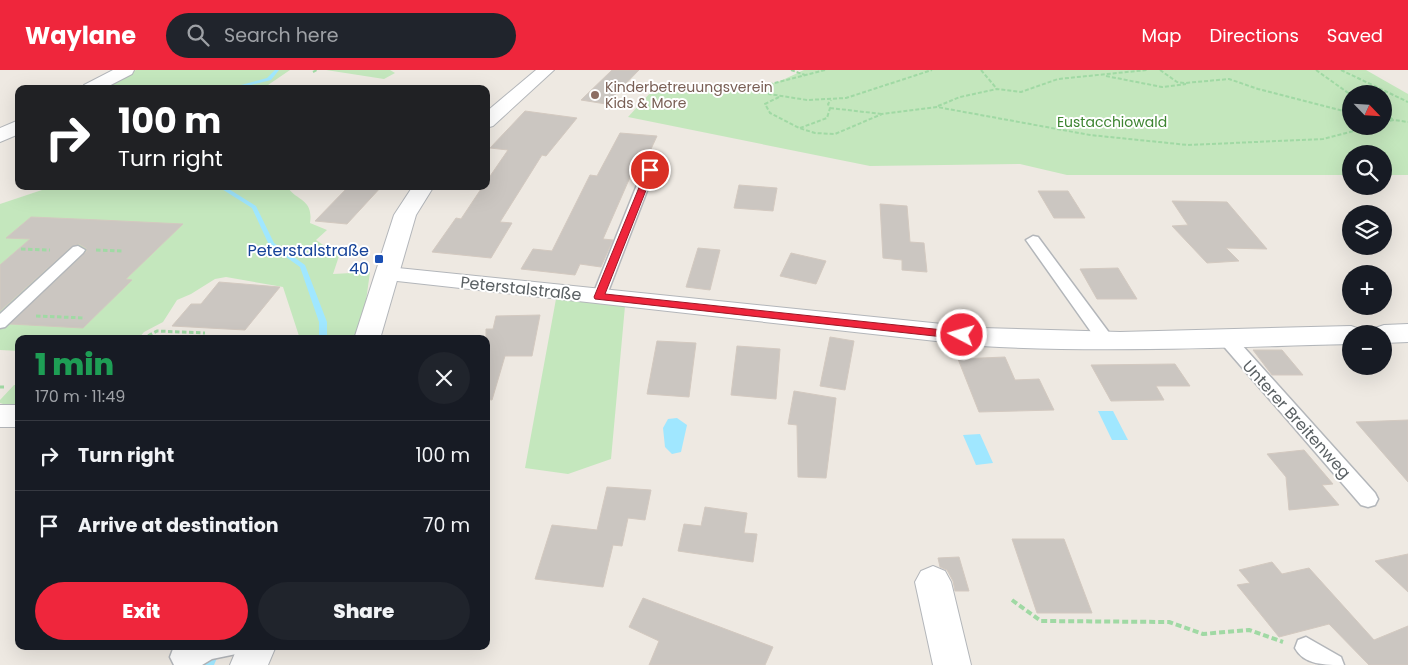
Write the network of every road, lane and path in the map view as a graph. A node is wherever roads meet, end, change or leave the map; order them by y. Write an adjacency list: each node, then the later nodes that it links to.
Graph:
1 (126, 70): 16 (street)
2 (317, 70): 12 (path)
3 (546, 70): 26 (street)
4 (792, 70): 13 (path)
5 (825, 70): 13 (path)
6 (932, 70): 20 (path)
7 (981, 70): 17 (path)
8 (1147, 70): 14 (path)
9 (1160, 70): 15 (path)
10 (1316, 70): 18 (path)
11 (1341, 70): 21 (path)
12 (313, 72)
13 (805, 75): 19 (path)
14 (1100, 75): 15 (path); 17 (path)
15 (1186, 83): 24 (path)
16 (98, 85)
17 (997, 89): 22 (path)
18 (1342, 89)
19 (779, 97): 20 (path); 30 (path)
20 (832, 100): 23 (path)
21 (1408, 102)
22 (936, 107): 25 (path); 31 (path)
23 (830, 108): 25 (path); 30 (path)
24 (1342, 111)
25 (882, 114): 30 (path)
26 (490, 119)
27 (1394, 120): 28 (path)
28 (1408, 122)
29 (15, 128): 32 (street)
30 (799, 128)
31 (1342, 134)
32 (0, 136)
33 (650, 170): 38 (lane)
34 (421, 190): 37 (street)
35 (1033, 240): 49 (lane)
36 (78, 250): 40 (lane)
37 (388, 274): 38 (street, Peterstalstraße); 45 (street)
38 (599, 297): 48 (street, Peterstalstraße)
39 (85, 318): 40 (path)
40 (4, 319)
41 (205, 333): 44 (path)
42 (1408, 333): 43 (street)
43 (1392, 334)
44 (150, 335)
45 (368, 335)
46 (1342, 335): 47 (street, Unterer Breitenweg)
47 (1226, 338): 49 (street, Unterer Breitenweg); 52 (lane, Unterer Breitenweg)
48 (1041, 342): 49 (street, Unterer Breitenweg)
49 (1107, 342)
50 (0, 416): 51 (street)
51 (15, 416)
52 (1368, 499)
53 (933, 582): 60 (street)
54 (1012, 600): 55 (path)
55 (1306, 648): 61 (lane)
56 (207, 650): 58 (lane)
57 (255, 650): 59 (street)
58 (181, 657)
59 (249, 665)
60 (952, 665)
61 (1333, 665)

